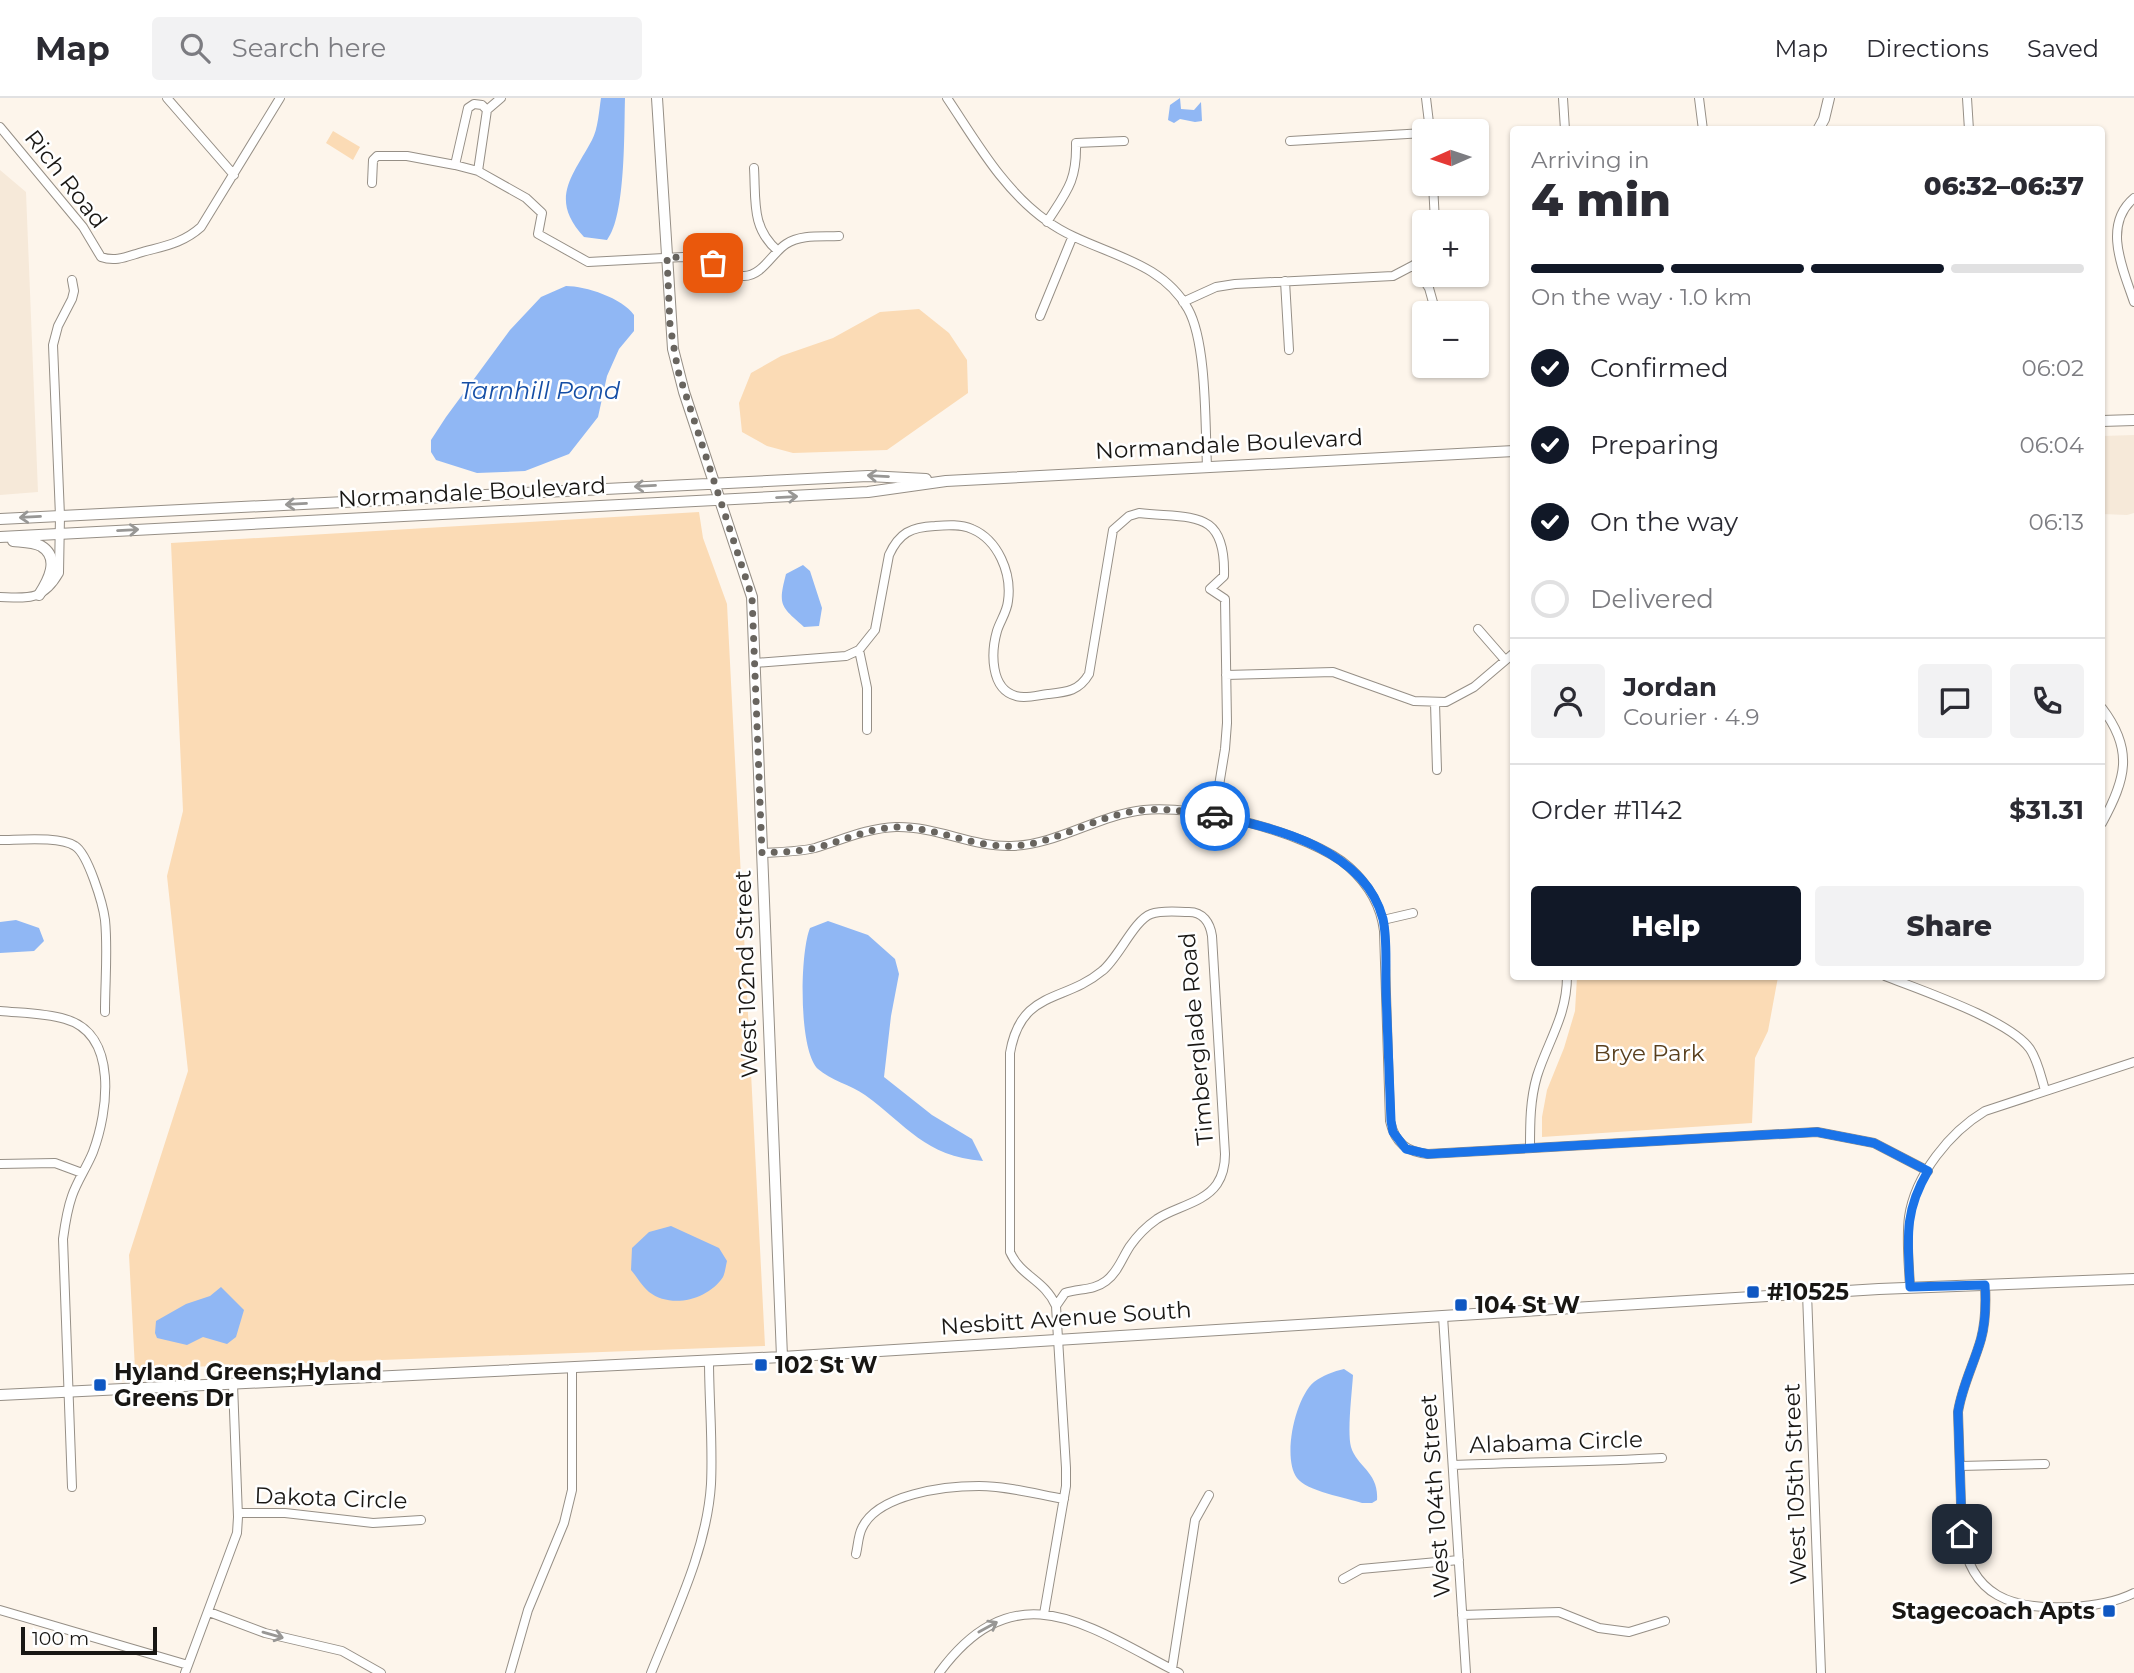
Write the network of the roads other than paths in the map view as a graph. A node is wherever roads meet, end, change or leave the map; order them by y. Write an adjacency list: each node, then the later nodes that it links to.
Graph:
1 (167, 98): 26 (street)
2 (280, 98): 26 (street)
3 (466, 98): 12 (street)
4 (501, 98): 13 (street)
5 (657, 98): 33 (street, West 102nd Street)
6 (947, 98): 29 (street)
7 (1426, 98): 14 (street)
8 (1563, 98): 15 (street)
9 (1699, 98): 16 (street)
10 (1829, 98): 17 (street)
11 (1967, 98): 18 (street)
12 (468, 108): 13 (street); 23 (street)
13 (486, 110): 25 (street)
14 (1429, 119)
15 (1565, 126)
16 (1702, 126)
17 (1821, 126)
18 (1969, 126)
19 (0, 127): 26 (street, Rich Road)
20 (1412, 134): 22 (street)
21 (1124, 141): 29 (street)
22 (1290, 141)
23 (455, 165): 25 (street); 27 (street)
24 (754, 168): 32 (street)
25 (478, 171): 33 (street)
26 (234, 175)
27 (372, 183)
28 (2134, 198): 38 (street)
29 (1047, 222): 31 (street)
30 (839, 236): 32 (street)
31 (1072, 238): 37 (street); 39 (street)
32 (778, 251): 33 (street)
33 (667, 257): 46 (street, West 102nd Street)
34 (1412, 266): 36 (street)
35 (72, 280): 48 (street)
36 (1286, 281): 37 (street); 40 (street)
37 (1183, 302): 44 (street)
38 (2134, 302)
39 (1040, 316)
40 (1289, 350)
41 (2134, 420): 42 (street)
42 (2105, 421)
43 (1510, 451): 44 (street, Normandale Boulevard)
44 (1207, 466): 45 (street, Normandale Boulevard)
45 (946, 481): 46 (street, Normandale Boulevard, one-way to 46); 47 (street, Normandale Boulevard, one-way to 45)
46 (713, 483): 47 (street, West 102nd Street); 48 (street, Normandale Boulevard, one-way to 48)
47 (719, 500): 50 (street, Normandale Boulevard, one-way to 47); 58 (street, West 102nd Street)
48 (61, 516): 49 (street, Normandale Boulevard, one-way to 49); 50 (street)
49 (0, 519)
50 (60, 534): 51 (street, Normandale Boulevard); 52 (street)
51 (0, 538): 52 (street)
52 (39, 595): 53 (street)
53 (0, 597)
54 (1478, 629): 57 (street)
55 (859, 650): 58 (street); 59 (street); 62 (street)
56 (1510, 656): 57 (street)
57 (1505, 660): 60 (street)
58 (755, 663): 67 (street, West 102nd Street)
59 (1226, 675): 60 (street); 64 (street)
60 (1435, 703): 63 (street)
61 (2105, 712): 65 (street)
62 (867, 730)
63 (1437, 771)
64 (1214, 816): 67 (street); 69 (street)
65 (2105, 817)
66 (0, 840): 75 (street)
67 (762, 853): 89 (street, West 102nd Street)
68 (1413, 913): 69 (street)
69 (1383, 920): 78 (street)
70 (1567, 980): 78 (street)
71 (1894, 980): 73 (street)
72 (1914, 980): 73 (street)
73 (1911, 987): 77 (street)
74 (0, 1011): 81 (street)
75 (105, 1012)
76 (2134, 1062): 77 (street)
77 (2045, 1090): 80 (street)
78 (1530, 1148): 80 (street)
79 (0, 1164): 81 (street)
80 (1928, 1171): 84 (street)
81 (82, 1173): 93 (street)
82 (2134, 1279): 83 (street, Nesbitt Avenue South)
83 (1985, 1285): 84 (street, Nesbitt Avenue South); 98 (street)
84 (1910, 1287): 85 (street, Nesbitt Avenue South)
85 (1807, 1293): 87 (street, Nesbitt Avenue South); 120 (street, West 105th Street)
86 (1056, 1306): 86 (street, Timberglade Road); 88 (street)
87 (1443, 1316): 88 (street, Nesbitt Avenue South); 97 (street, West 104th Street)
88 (1056, 1334): 89 (street, Nesbitt Avenue South); 101 (street)
89 (782, 1357): 90 (street, Nesbitt Avenue South)
90 (709, 1360): 91 (street, Nesbitt Avenue South); 117 (street)
91 (572, 1367): 92 (street, Nesbitt Avenue South); 116 (street)
92 (233, 1384): 93 (street, Nesbitt Avenue South); 102 (street)
93 (68, 1392): 94 (street, Nesbitt Avenue South); 99 (street)
94 (0, 1395)
95 (1662, 1458): 97 (street, Alabama Circle)
96 (2045, 1464): 98 (street)
97 (1453, 1465): 105 (street, West 104th Street)
98 (1959, 1466): 107 (street)
99 (72, 1487)
100 (1209, 1495): 114 (street)
101 (1064, 1499): 104 (street); 110 (street)
102 (238, 1513): 103 (street, Dakota Circle); 109 (street)
103 (421, 1520)
104 (856, 1555)
105 (1459, 1560): 106 (street); 111 (street, West 104th Street)
106 (1343, 1579)
107 (2134, 1593)
108 (0, 1610): 113 (street)
109 (209, 1612): 113 (street); 115 (street, one-way to 115)
110 (1044, 1614): 114 (street); 118 (street, one-way to 110)
111 (1462, 1615): 112 (street); 119 (street, West 104th Street)
112 (1665, 1621)
113 (187, 1669)
114 (1175, 1671)
115 (381, 1673)
116 (510, 1673)
117 (651, 1673)
118 (939, 1673)
119 (1466, 1673)
120 (1821, 1673)

